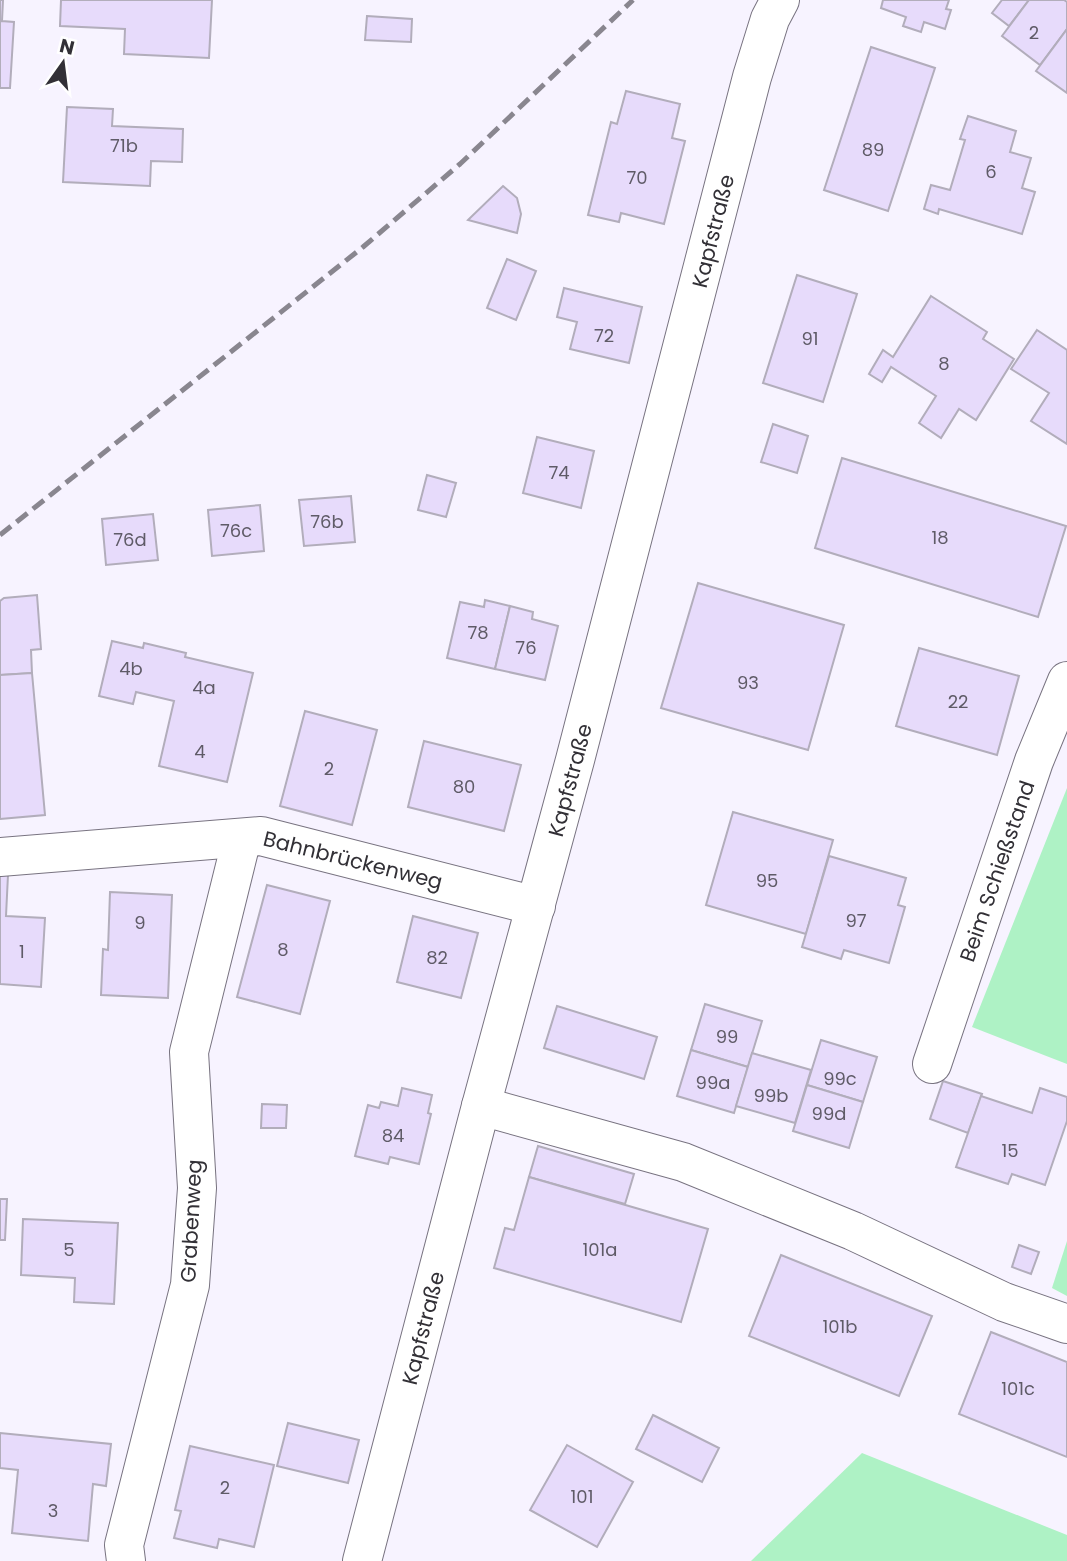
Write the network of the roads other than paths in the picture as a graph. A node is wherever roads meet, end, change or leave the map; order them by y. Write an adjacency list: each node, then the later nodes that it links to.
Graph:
1 (780, 0): 5 (street, Kapfstraße)
2 (1067, 681): 6 (street, Beim Schießstand)
3 (242, 838): 4 (street, Bahnbrückenweg); 5 (street, Bahnbrückenweg); 9 (street, Grabenweg)
4 (0, 857)
5 (537, 906): 7 (street, Kapfstraße)
6 (932, 1064)
7 (481, 1106): 8 (street); 10 (street, Kapfstraße)
8 (1067, 1324)
9 (126, 1561)
10 (362, 1561)

